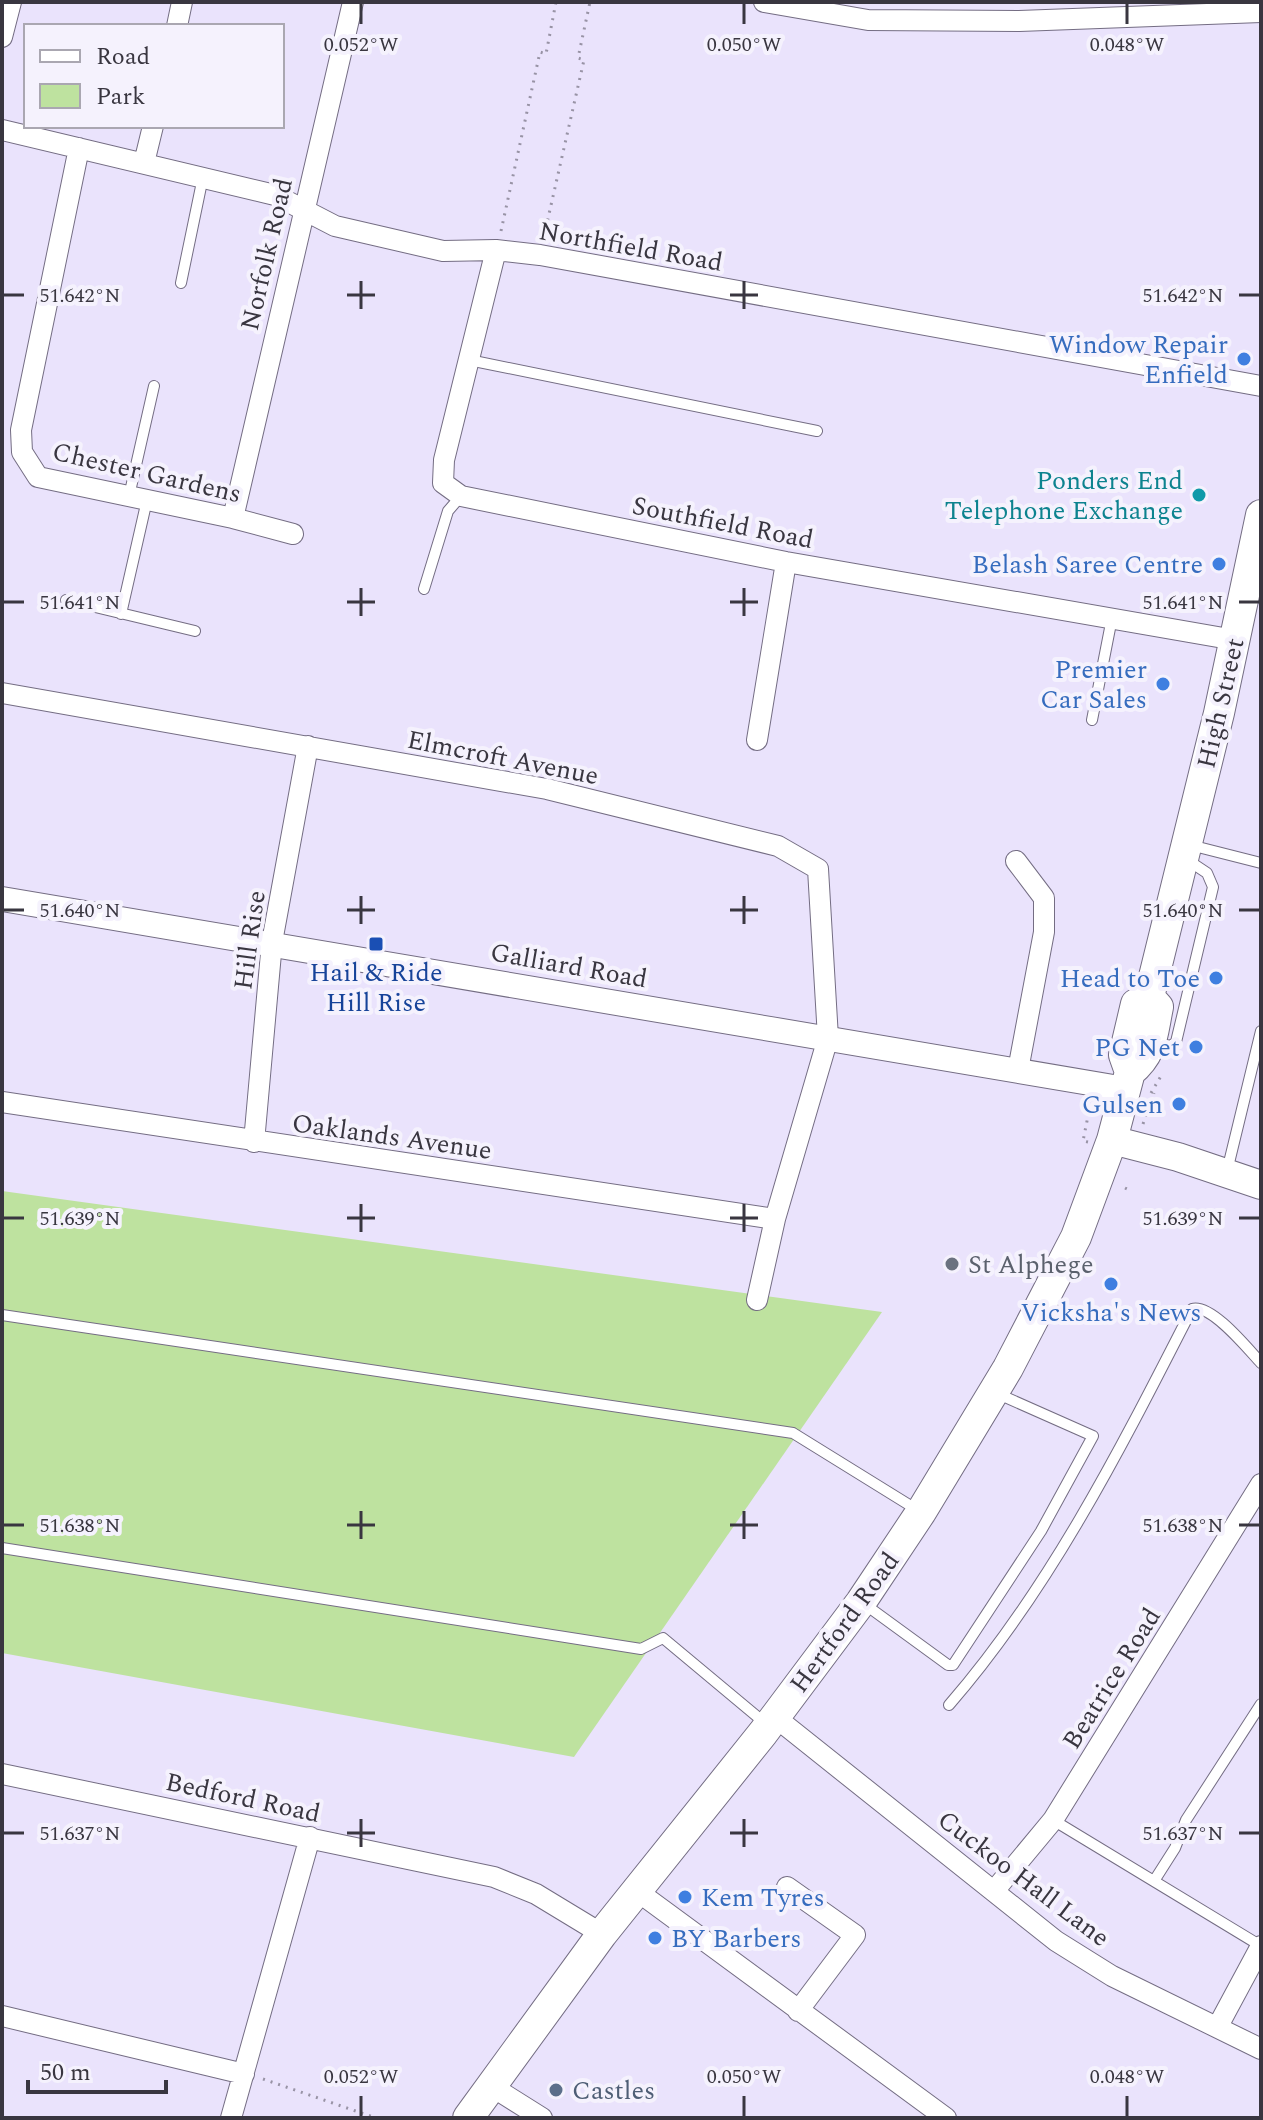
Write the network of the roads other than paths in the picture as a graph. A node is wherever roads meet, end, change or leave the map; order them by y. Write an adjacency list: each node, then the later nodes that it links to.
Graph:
1 (11, 2): 7 (street)
2 (182, 2): 6 (street)
3 (353, 2): 13 (street, Norfolk Road)
4 (764, 2): 5 (street)
5 (1261, 12)
6 (177, 24)
7 (2, 37)
8 (153, 128): 11 (street)
9 (2, 130): 10 (street, Northfield Road)
10 (79, 148): 11 (street, Northfield Road); 21 (street, Chester Gardens)
11 (144, 163): 12 (street, Northfield Road)
12 (203, 177): 13 (street, Northfield Road); 15 (lane)
13 (303, 206): 14 (street, Northfield Road); 23 (street, Norfolk Road)
14 (496, 250): 16 (street); 18 (street, Northfield Road)
15 (181, 283)
16 (469, 360): 19 (lane); 20 (street)
17 (154, 386): 21 (lane)
18 (1261, 386)
19 (817, 431)
20 (461, 496): 25 (street, Southfield Road); 26 (lane)
21 (138, 498): 23 (street, Chester Gardens); 28 (lane)
22 (1261, 515): 31 (main road, High Street)
23 (233, 518): 24 (street, Chester Gardens)
24 (293, 534)
25 (786, 562): 29 (street, Southfield Road); 34 (street)
26 (424, 589)
27 (66, 600): 28 (lane)
28 (121, 614): 30 (lane)
29 (1112, 618): 31 (street, Southfield Road); 33 (lane)
30 (195, 631)
31 (1235, 640): 36 (main road, High Street)
32 (2, 693): 35 (street, Elmcroft Avenue)
33 (1092, 720)
34 (757, 740)
35 (308, 746): 40 (street, Hill Rise); 43 (street, Elmcroft Avenue)
36 (1186, 851): 38 (lane); 41 (main road, Hertford Road); 44 (lane)
37 (1016, 861): 45 (street)
38 (1261, 863)
39 (2, 899): 40 (street, Galliard Road)
40 (272, 942): 43 (street, Galliard Road); 48 (street, Hill Rise)
41 (1149, 997): 44 (main road, Hertford Road); 46 (main road, Hertford Road)
42 (1261, 1031): 50 (lane)
43 (828, 1038): 45 (street, Galliard Road); 52 (street, Elmcroft Avenue)
44 (1150, 1042): 46 (main road, Hertford Road)
45 (1018, 1070): 46 (street, Galliard Road)
46 (1127, 1081): 49 (main road, Hertford Road)
47 (2, 1102): 48 (street, Oaklands Avenue)
48 (254, 1142): 52 (street, Oaklands Avenue)
49 (1102, 1142): 50 (main road); 56 (main road, Hertford Road)
50 (1227, 1173): 51 (main road)
51 (1261, 1185)
52 (775, 1219): 53 (street, Elmcroft Avenue)
53 (757, 1300)
54 (2, 1315): 58 (lane)
55 (1261, 1363): 62 (lane)
56 (993, 1392): 58 (main road, Hertford Road); 60 (lane)
57 (1261, 1484): 65 (street, Beatrice Road)
58 (921, 1512): 60 (main road, Hertford Road)
59 (2, 1548): 63 (lane)
60 (861, 1602): 63 (main road, Hertford Road)
61 (1261, 1704): 67 (lane)
62 (949, 1705)
63 (772, 1721): 69 (main road, Hertford Road); 70 (street, Cuckoo Hall Lane)
64 (2, 1774): 66 (street, Bedford Road)
65 (1053, 1820): 67 (lane); 70 (street, Beatrice Road)
66 (310, 1837): 71 (street, Bedford Road); 77 (street)
67 (1154, 1881): 72 (lane)
68 (787, 1887): 73 (street)
69 (637, 1891): 71 (main road, Hertford Road); 73 (street)
70 (994, 1891): 75 (street, Cuckoo Hall Lane)
71 (602, 1934): 78 (main road, Hertford Road)
72 (1261, 1946): 75 (street)
73 (798, 2011): 82 (street)
74 (2, 2016): 77 (street)
75 (1218, 2026): 76 (street, Cuckoo Hall Lane)
76 (1261, 2049)
77 (244, 2074): 79 (street)
78 (491, 2086): 80 (main road, Hertford Road); 81 (street)
79 (231, 2118)
80 (468, 2118)
81 (542, 2118)
82 (946, 2118)

